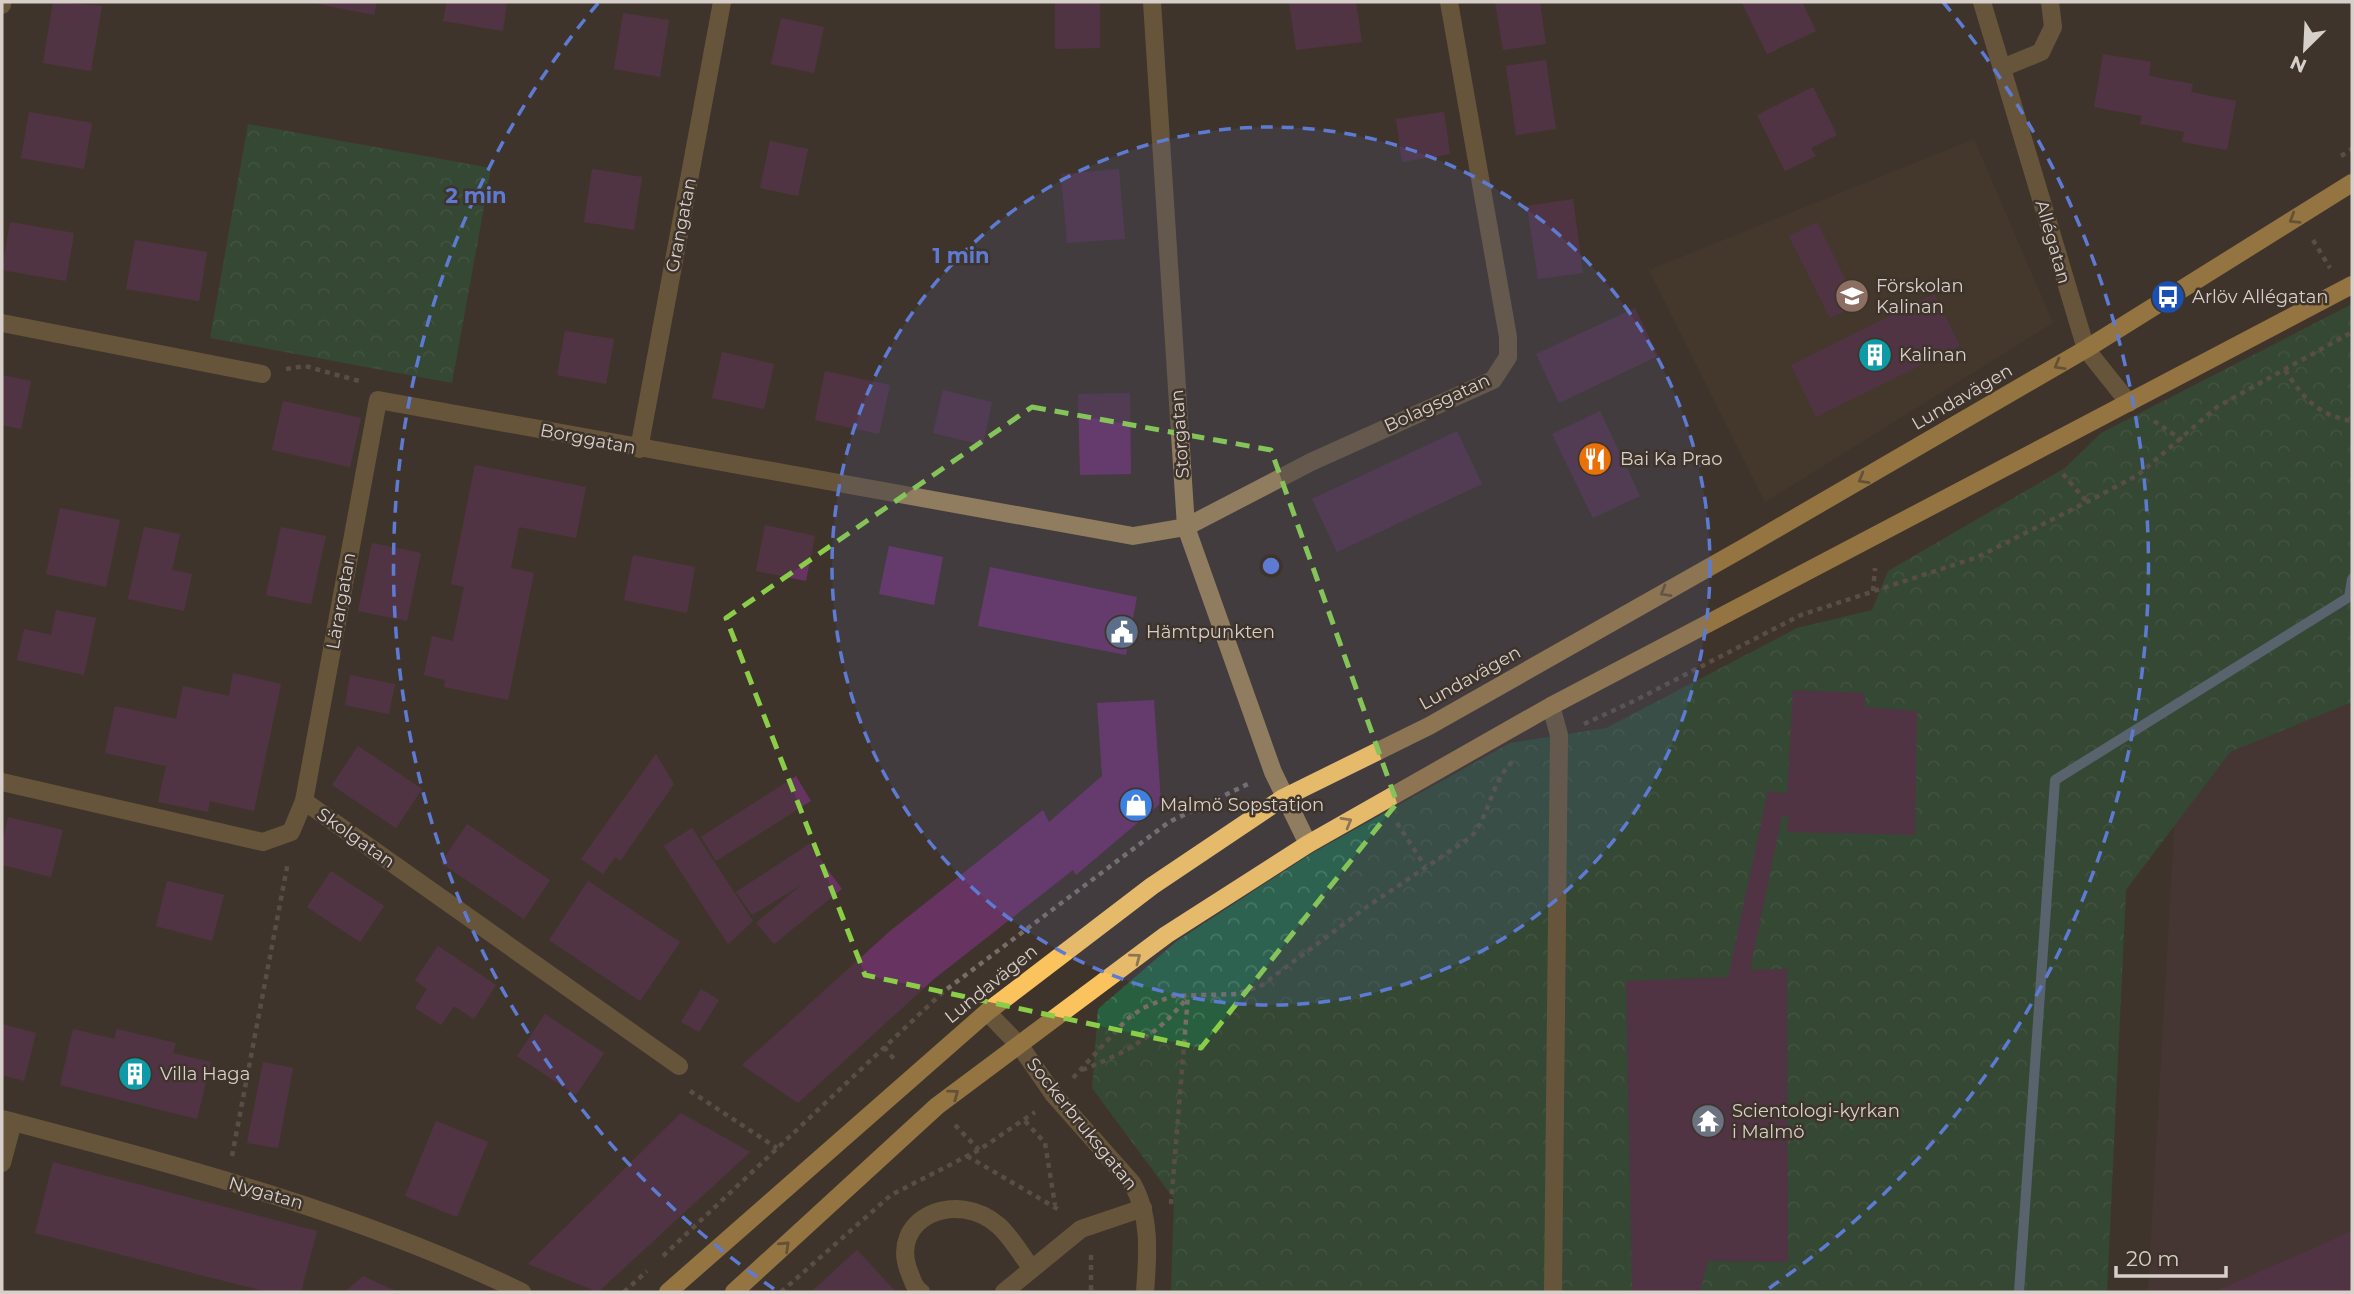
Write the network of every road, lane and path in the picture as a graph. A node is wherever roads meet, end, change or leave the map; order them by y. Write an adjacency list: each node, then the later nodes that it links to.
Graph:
1 (722, 2): 18 (street, Grangatan)
2 (1152, 2): 21 (street, Storgatan)
3 (1449, 2): 21 (street, Bolagsgatan)
4 (1982, 2): 6 (street, Allégatan)
5 (2050, 2): 6 (street)
6 (2002, 68): 12 (street, Allégatan)
7 (2352, 183): 8 (main road, Lundavägen)
8 (2298, 217): 9 (path); 12 (main road, Lundavägen, one-way to 12)
9 (2348, 288): 16 (main road)
10 (2, 323): 14 (street)
11 (2352, 332): 13 (path)
12 (2086, 349): 16 (street, Allégatan); 29 (main road, Lundavägen, one-way to 29)
13 (2285, 370): 17 (path); 20 (path)
14 (262, 374): 15 (path)
15 (378, 400): 18 (street, Borggatan); 30 (street, Lärargatan)
16 (2129, 403): 24 (main road)
17 (2352, 421)
18 (639, 449): 21 (street, Borggatan)
19 (2063, 474): 20 (path)
20 (2087, 502): 23 (path)
21 (1186, 527): 27 (street, Storgatan)
22 (1875, 566): 23 (path)
23 (1873, 592): 25 (path)
24 (1551, 706): 25 (street); 32 (main road, one-way to 24)
25 (1559, 735): 52 (street)
26 (1518, 755): 33 (path)
27 (1273, 772): 29 (street, Storgatan); 39 (path)
28 (2, 782): 31 (street, Skolgatan)
29 (1283, 798): 32 (street, Storgatan); 34 (main road, Lundavägen)
30 (304, 801): 31 (street, Skolgatan); 36 (street, Skolgatan)
31 (291, 832): 42 (path)
32 (1308, 844): 35 (main road, one-way to 32)
33 (1188, 996): 33 (path); 43 (path)
34 (987, 1012): 35 (street, Sockerbruksgatan); 47 (main road, Lundavägen)
35 (1020, 1046): 43 (street, Sockerbruksgatan); 48 (main road, one-way to 35)
36 (679, 1066): 39 (path)
37 (7, 1121): 41 (street); 42 (street, Nygatan)
38 (1025, 1121): 40 (path)
39 (777, 1148): 46 (path)
40 (967, 1156)
41 (2, 1163)
42 (227, 1181): 45 (street, Nygatan)
43 (1143, 1208): 44 (street); 51 (street, Sockerbruksgatan)
44 (1032, 1269): 49 (street); 50 (street)
45 (522, 1292)
46 (624, 1292)
47 (668, 1292)
48 (734, 1292)
49 (921, 1292)
50 (1004, 1292)
51 (1145, 1292)
52 (1553, 1292)

